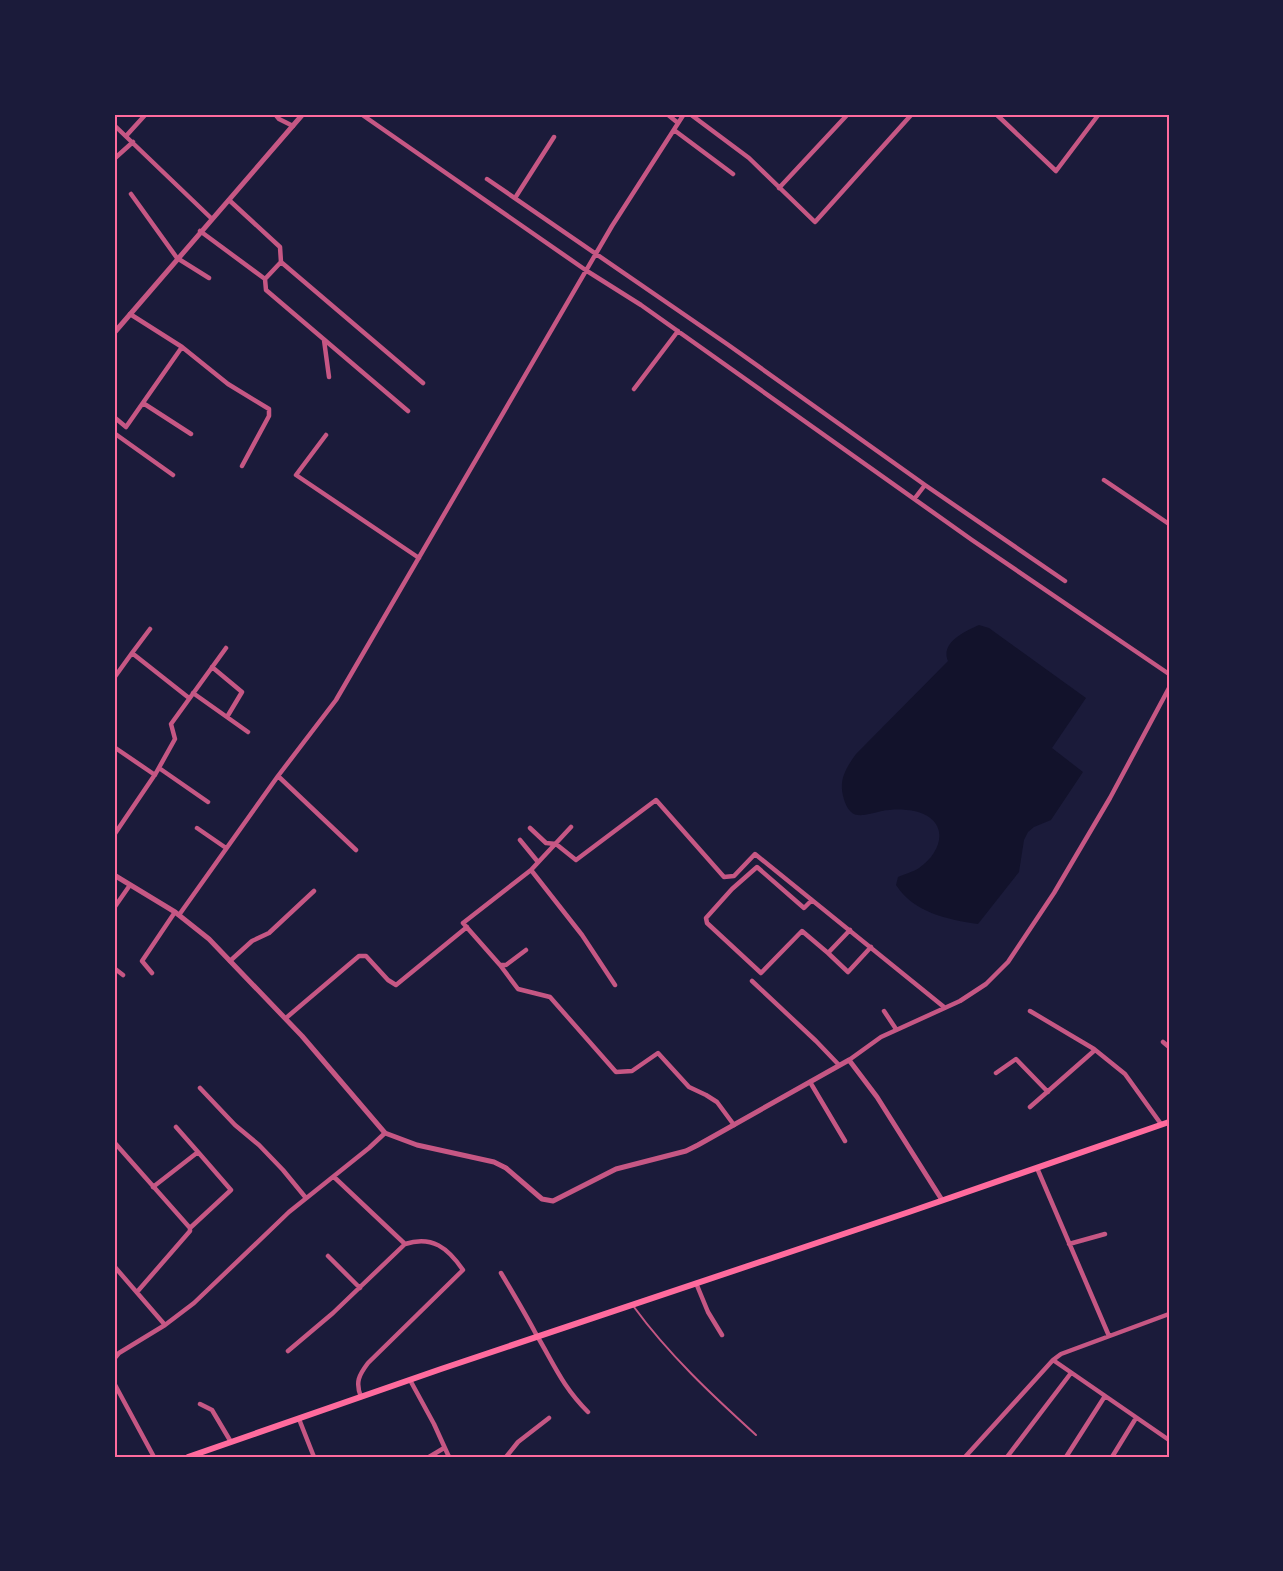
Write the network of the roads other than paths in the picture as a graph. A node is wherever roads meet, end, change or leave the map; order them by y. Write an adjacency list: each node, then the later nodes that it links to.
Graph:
1 (146, 114): 16 (street)
2 (275, 114): 14 (street)
3 (303, 114): 14 (street)
4 (361, 114): 31 (street)
5 (667, 114): 12 (street)
6 (684, 114): 12 (street)
7 (690, 114): 22 (street)
8 (848, 114): 22 (street)
9 (912, 114): 22 (street)
10 (996, 114): 11 (street)
11 (1099, 114)
12 (678, 123): 15 (street)
13 (114, 125): 16 (street)
14 (293, 126): 25 (street)
15 (674, 130): 20 (street); 28 (street)
16 (126, 136): 18 (street)
17 (554, 137): 24 (street)
18 (133, 142): 19 (street); 26 (street)
19 (114, 159)
20 (732, 174)
21 (487, 179): 24 (street)
22 (779, 188)
23 (131, 194): 29 (street)
24 (516, 198): 28 (street)
25 (229, 200): 26 (street); 30 (street)
26 (211, 218): 27 (street)
27 (200, 231): 29 (street); 33 (street)
28 (597, 253): 31 (street); 52 (street)
29 (177, 258): 32 (street); 34 (street)
30 (281, 262): 33 (street); 40 (street)
31 (587, 271): 35 (street); 55 (street)
32 (209, 278)
33 (265, 279): 37 (street)
34 (130, 314): 36 (street); 38 (street)
35 (678, 331): 41 (street); 53 (street)
36 (114, 333)
37 (324, 340): 39 (street); 43 (street)
38 (182, 347): 42 (street); 49 (street)
39 (329, 377)
40 (423, 383)
41 (634, 389)
42 (143, 403): 45 (street); 47 (street)
43 (408, 411)
44 (114, 417): 45 (street)
45 (121, 423): 46 (street)
46 (114, 434): 50 (street)
47 (191, 434)
48 (326, 435): 55 (street)
49 (242, 466)
50 (173, 475)
51 (1104, 480): 54 (street)
52 (925, 485): 53 (street); 56 (street)
53 (915, 498): 61 (street)
54 (1169, 524)
55 (419, 558): 71 (street)
56 (1065, 581)
57 (150, 629): 59 (street)
58 (226, 648): 60 (street)
59 (132, 653): 62 (street); 65 (street)
60 (212, 667): 64 (street); 66 (street)
61 (1169, 674)
62 (114, 678)
63 (1169, 688): 101 (street)
64 (193, 693): 65 (street); 66 (street)
65 (189, 698): 69 (street)
66 (227, 717): 67 (street)
67 (248, 732)
68 (114, 747): 70 (street)
69 (159, 768): 70 (street); 72 (street)
70 (155, 775): 76 (street)
71 (278, 776): 79 (street); 80 (street)
72 (208, 802)
73 (571, 827): 78 (street)
74 (197, 828): 79 (street)
75 (530, 828): 78 (street)
76 (114, 833)
77 (520, 840): 81 (street)
78 (556, 844): 81 (street); 86 (street)
79 (226, 848): 88 (street)
80 (356, 850)
81 (538, 862): 82 (street)
82 (531, 870): 89 (street); 100 (street)
83 (114, 875): 84 (street)
84 (130, 885): 87 (street); 88 (street)
85 (314, 891): 94 (street)
86 (812, 900): 90 (street); 93 (street)
87 (114, 908)
88 (177, 913): 94 (street); 97 (street)
89 (467, 927): 95 (street); 104 (street)
90 (850, 930): 91 (street); 93 (street)
91 (870, 947): 93 (street); 101 (street)
92 (526, 950): 95 (street)
93 (828, 953)
94 (230, 960): 104 (street)
95 (500, 965): 117 (street)
96 (114, 968): 98 (street)
97 (152, 972)
98 (123, 975)
99 (752, 981): 110 (street)
100 (615, 985)
101 (944, 1007): 105 (street)
102 (884, 1011): 105 (street)
103 (1030, 1011): 108 (street)
104 (286, 1018): 120 (street)
105 (896, 1029): 109 (street)
106 (1163, 1042): 107 (street)
107 (1169, 1047)
108 (1095, 1050): 114 (street); 118 (street)
109 (849, 1060): 110 (street); 130 (street)
110 (838, 1065): 112 (street)
111 (996, 1073): 114 (street)
112 (810, 1082): 117 (street); 121 (street)
113 (200, 1088): 129 (street)
114 (1048, 1092): 115 (street)
115 (1030, 1107)
116 (1169, 1122): 118 (main road)
117 (734, 1125): 120 (street)
118 (1161, 1125): 126 (main road)
119 (176, 1127): 124 (street)
120 (385, 1133): 127 (street)
121 (845, 1141)
122 (114, 1142): 123 (street)
123 (119, 1148): 125 (street); 128 (street)
124 (198, 1152): 128 (street); 131 (street)
125 (114, 1153)
126 (1037, 1168): 130 (main road); 134 (street)
127 (333, 1177): 129 (street); 133 (street)
128 (153, 1187): 131 (street)
129 (306, 1198): 143 (street)
130 (942, 1200): 138 (main road)
131 (190, 1228): 140 (street)
132 (1105, 1234): 134 (street)
133 (405, 1244): 139 (street); 154 (street)
134 (1069, 1244): 146 (street)
135 (328, 1256): 139 (street)
136 (114, 1266): 140 (street)
137 (501, 1273): 145 (street)
138 (696, 1283): 141 (main road); 144 (street)
139 (360, 1288): 147 (street)
140 (137, 1292): 143 (street)
141 (632, 1305): 145 (main road); 160 (lane)
142 (1169, 1314): 146 (street)
143 (165, 1325): 148 (street)
144 (722, 1335)
145 (538, 1336): 151 (main road); 156 (street)
146 (1109, 1336): 149 (street)
147 (288, 1351)
148 (114, 1359)
149 (1053, 1360): 150 (street); 170 (street)
150 (1071, 1373): 153 (street); 171 (street)
151 (411, 1380): 154 (main road); 163 (street)
152 (114, 1383): 164 (street)
153 (1105, 1396): 158 (street); 172 (street)
154 (361, 1397): 159 (main road)
155 (200, 1404): 162 (street)
156 (588, 1412)
157 (549, 1418): 169 (street)
158 (1136, 1418): 161 (street); 173 (street)
159 (299, 1419): 162 (main road); 166 (street)
160 (756, 1435)
161 (1169, 1440)
162 (231, 1442): 165 (main road)
163 (444, 1448): 167 (street); 168 (street)
164 (154, 1457)
165 (188, 1457)
166 (314, 1457)
167 (429, 1457)
168 (449, 1457)
169 (506, 1457)
170 (965, 1457)
171 (1007, 1457)
172 (1066, 1457)
173 (1112, 1457)

